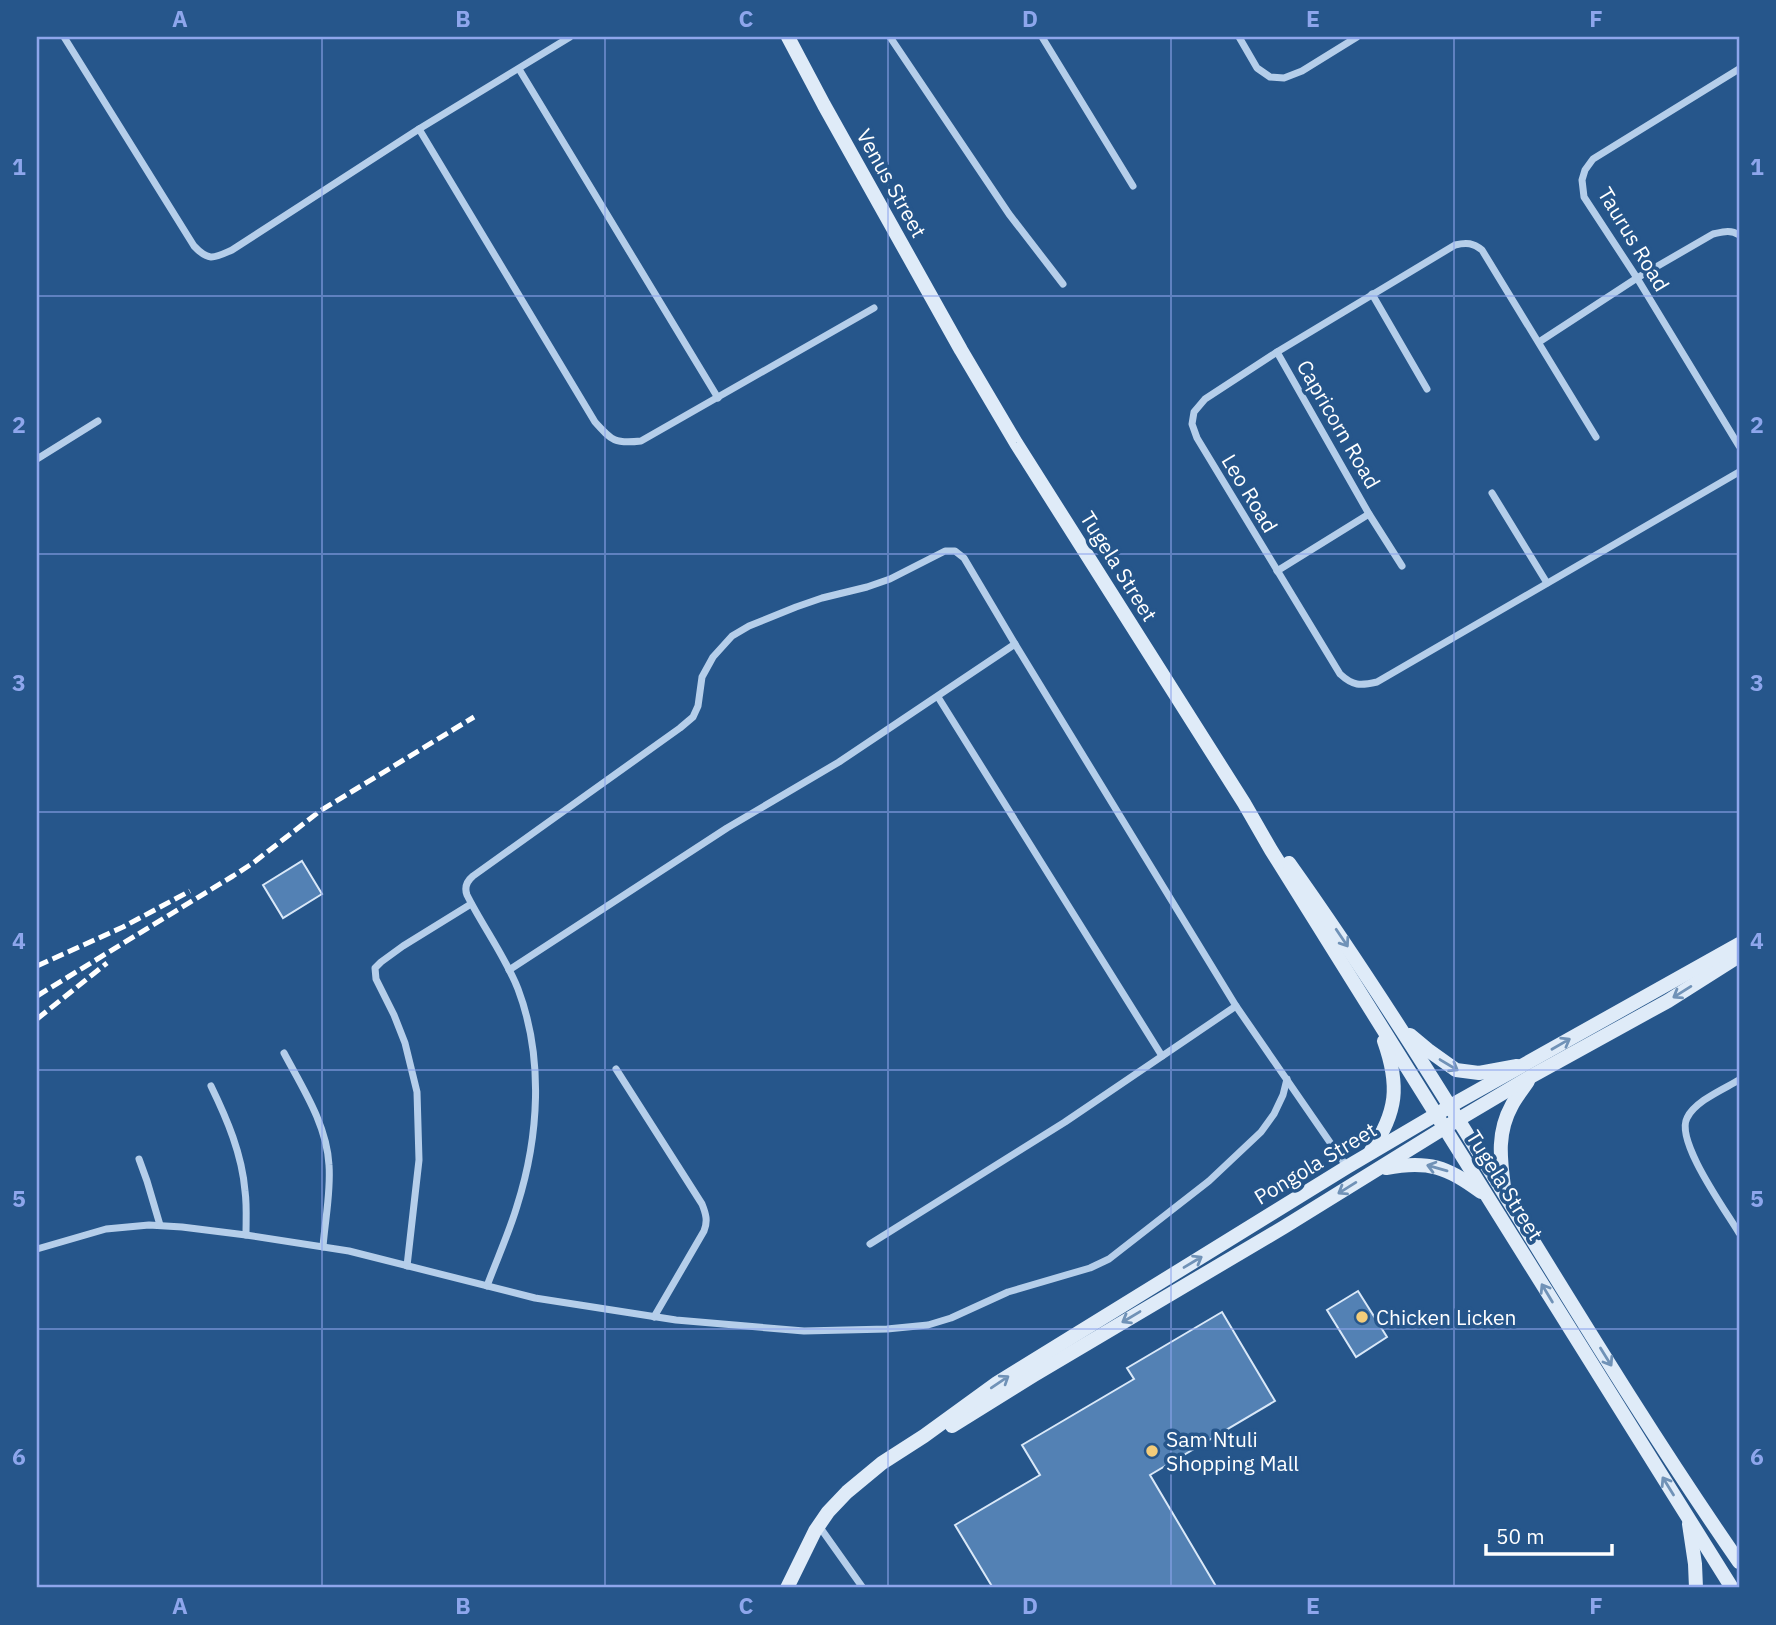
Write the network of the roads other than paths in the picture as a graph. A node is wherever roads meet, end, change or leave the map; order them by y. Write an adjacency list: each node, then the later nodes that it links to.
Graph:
1 (64, 37): 10 (street)
2 (570, 37): 8 (street)
3 (788, 37): 18 (street, Venus Street)
4 (890, 37): 14 (street)
5 (1042, 37): 11 (street)
6 (1238, 37): 7 (street)
7 (1357, 37)
8 (519, 69): 10 (street); 21 (street)
9 (1739, 69): 13 (street, Taurus Road)
10 (419, 129): 21 (street)
11 (1133, 186)
12 (1739, 235): 13 (street)
13 (1637, 278): 17 (street); 24 (street, Taurus Road)
14 (1063, 284)
15 (1372, 294): 17 (street, Leo Road); 19 (street, Leo Road); 20 (street)
16 (874, 308): 21 (street)
17 (1539, 342): 23 (street, Leo Road)
18 (961, 350): 34 (street, Tugela Street)
19 (1278, 352): 28 (street, Capricorn Road); 30 (street, Leo Road)
20 (1427, 389)
21 (718, 398)
22 (98, 421): 25 (street)
23 (1596, 437)
24 (1739, 446)
25 (37, 459)
26 (1739, 472): 31 (street, Leo Road)
27 (1492, 493): 31 (street)
28 (1369, 514): 29 (street, Capricorn Road); 30 (street, Capricorn Road)
29 (1402, 566)
30 (1277, 570): 31 (street, Leo Road)
31 (1547, 583)
32 (1015, 644): 33 (street); 35 (street); 39 (street)
33 (938, 697): 38 (street); 43 (street)
34 (1244, 803): 40 (street, Tugela Street); 41 (street, Tugela Street, one-way to 41)
35 (471, 904): 38 (street); 64 (street)
36 (1739, 944): 45 (street, Pongola Street, one-way to 36)
37 (1739, 956): 45 (street, Pongola Street, one-way to 45)
38 (509, 970): 65 (street)
39 (1236, 1006): 43 (street); 46 (street)
40 (1377, 1020): 51 (street, Tugela Street); 52 (street)
41 (1396, 1022): 45 (street, one-way to 45); 49 (street, Tugela Street)
42 (284, 1054): 62 (street)
43 (1162, 1056): 61 (street)
44 (616, 1069): 66 (street)
45 (1528, 1071): 49 (street, Pongola Street); 50 (street, Pongola Street); 56 (street)
46 (1287, 1079): 54 (street); 66 (street)
47 (1739, 1080): 59 (street)
48 (211, 1086): 60 (street)
49 (1450, 1107): 50 (street, Tugela Street); 51 (street, Pongola Street)
50 (1460, 1119): 51 (street, Pongola Street); 56 (street, Tugela Street)
51 (1440, 1122): 52 (street, Pongola Street); 55 (street, Pongola Street); 57 (street, Tugela Street)
52 (1368, 1155): 54 (street, Pongola Street)
53 (139, 1159): 58 (street)
54 (1347, 1167): 67 (street, Pongola Street, one-way to 54)
55 (1376, 1170): 57 (street, one-way to 55); 67 (street, Pongola Street, one-way to 67)
56 (1505, 1193): 70 (street, Tugela Street, one-way to 70)
57 (1490, 1199): 68 (street, Tugela Street, one-way to 57)
58 (160, 1225): 60 (street); 63 (street)
59 (1739, 1233)
60 (246, 1235): 62 (street)
61 (870, 1244)
62 (323, 1247): 64 (street)
63 (37, 1250)
64 (407, 1266): 65 (street)
65 (487, 1286): 66 (street)
66 (654, 1317)
67 (924, 1436): 69 (street, Pongola Street)
68 (1688, 1520): 71 (street, Tugela Street); 74 (street)
69 (818, 1525): 72 (street, Pongola Street); 73 (street)
70 (1739, 1562)
71 (1734, 1584)
72 (787, 1588)
73 (863, 1588)
74 (1696, 1588)

